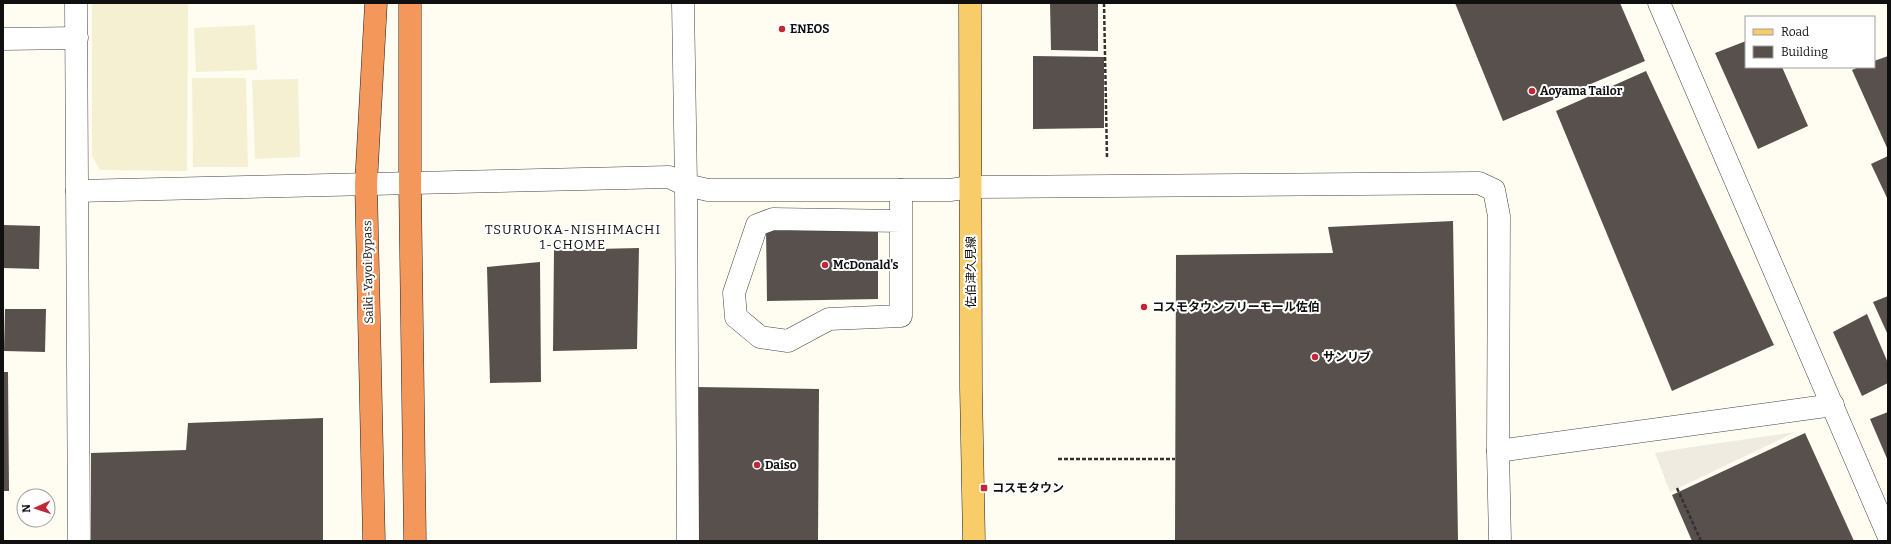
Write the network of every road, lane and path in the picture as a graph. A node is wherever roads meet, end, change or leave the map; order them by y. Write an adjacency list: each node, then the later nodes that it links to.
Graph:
1 (76, 3): 8 (street)
2 (376, 3): 11 (highway, Saiki-Yayoi Bypass)
3 (410, 3): 12 (highway)
4 (683, 3): 13 (street)
5 (970, 3): 14 (main road, 佐伯津久見線)
6 (1104, 3): 10 (path)
7 (1659, 3): 18 (street)
8 (76, 38): 9 (street); 16 (street)
9 (3, 39)
10 (1107, 161)
11 (366, 184): 12 (street); 16 (street); 25 (highway, Saiki-Yayoi Bypass)
12 (410, 184): 13 (street); 26 (highway)
13 (686, 185): 15 (street); 27 (street)
14 (971, 187): 15 (street); 19 (street); 28 (main road, 佐伯津久見線)
15 (902, 190): 17 (street)
16 (77, 191): 24 (street)
17 (901, 221): 17 (street)
18 (1833, 405): 19 (street); 23 (street)
19 (1498, 451): 29 (street)
20 (1175, 458): 21 (path)
21 (1058, 459)
22 (1677, 488): 30 (path)
23 (1887, 531)
24 (79, 541)
25 (374, 541)
26 (415, 541)
27 (688, 541)
28 (974, 541)
29 (1500, 541)
30 (1701, 541)

